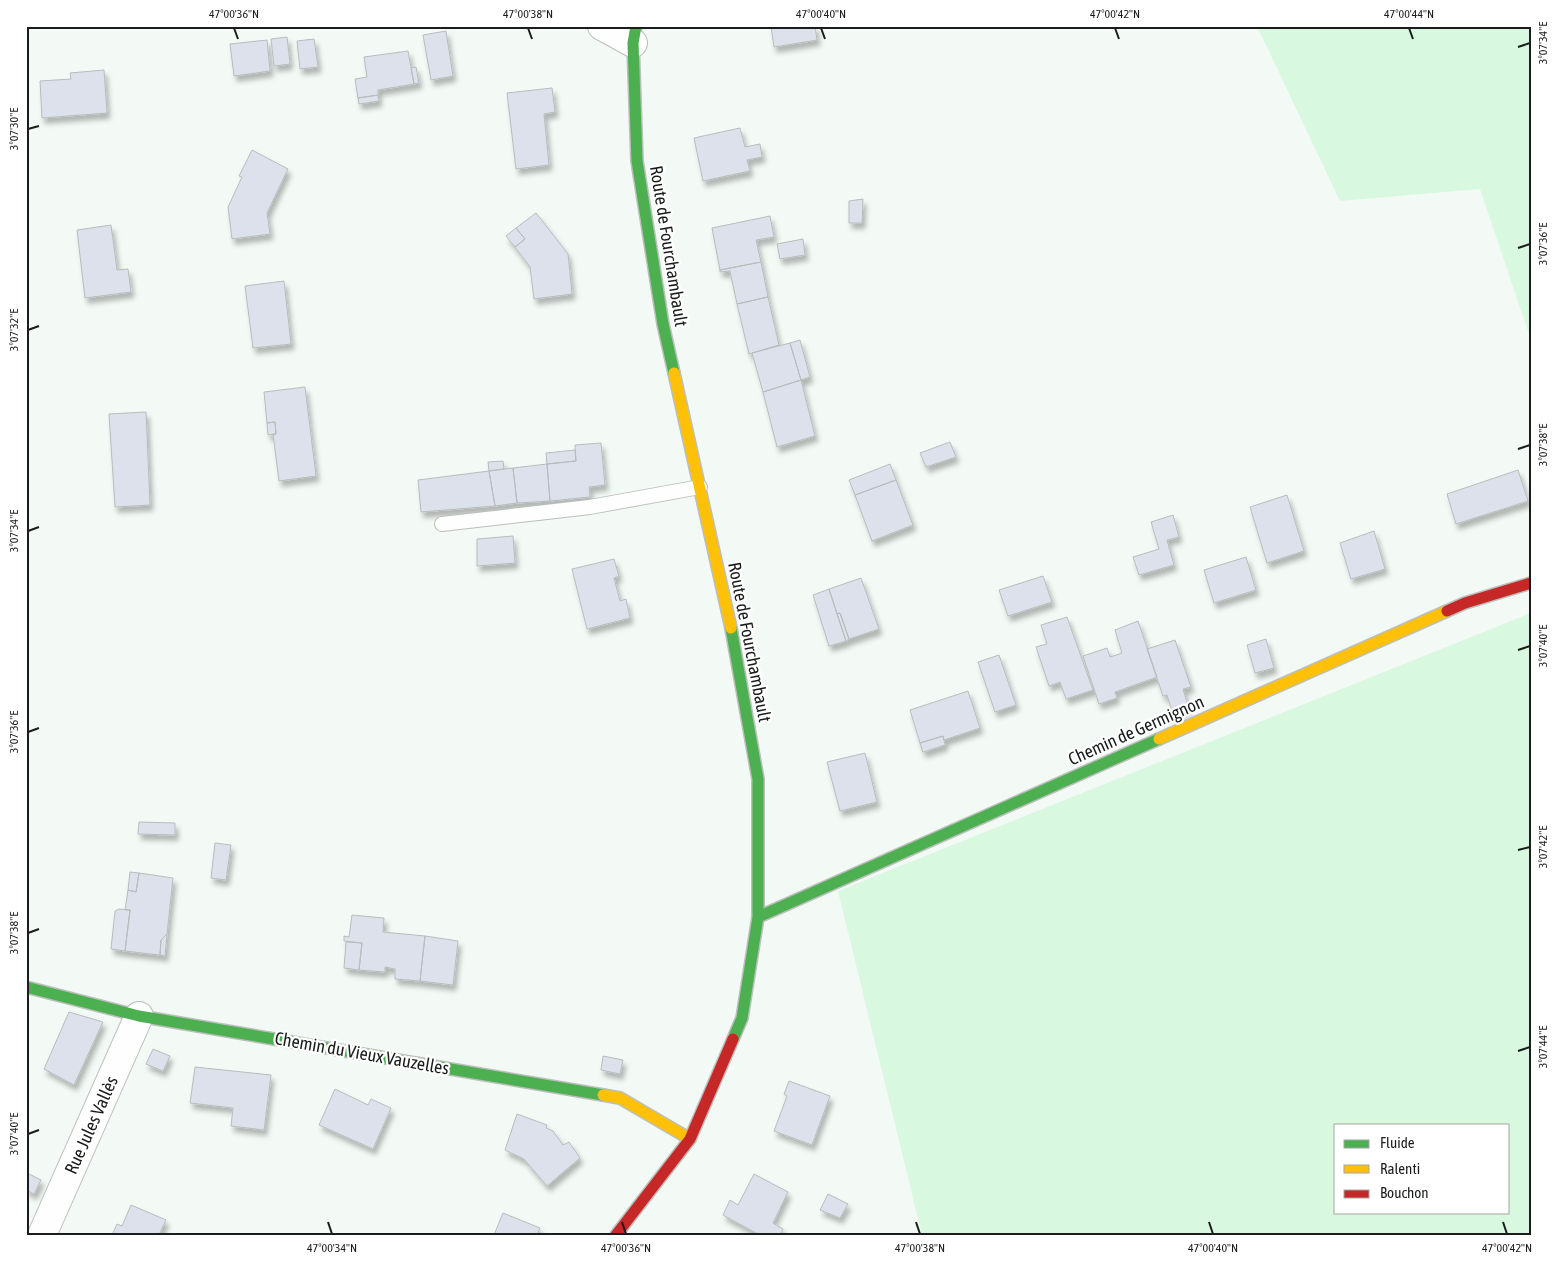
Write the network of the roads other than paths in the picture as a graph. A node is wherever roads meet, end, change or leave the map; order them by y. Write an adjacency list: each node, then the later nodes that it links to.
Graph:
1 (602, 26): 2 (street)
2 (634, 35): 3 (street, Route de Fourchambault)
3 (700, 487): 4 (lane); 6 (street, Route de Fourchambault)
4 (442, 524)
5 (1531, 583): 6 (street, Chemin de Germignon)
6 (758, 917): 9 (street, Route de Fourchambault)
7 (26, 988): 8 (street, Chemin du Vieux Vauzelles)
8 (139, 1016): 9 (street, Chemin du Vieux Vauzelles); 10 (street, Rue Jules Vallès)
9 (690, 1139): 11 (street, Route de Fourchambault)
10 (42, 1235)
11 (616, 1235)

